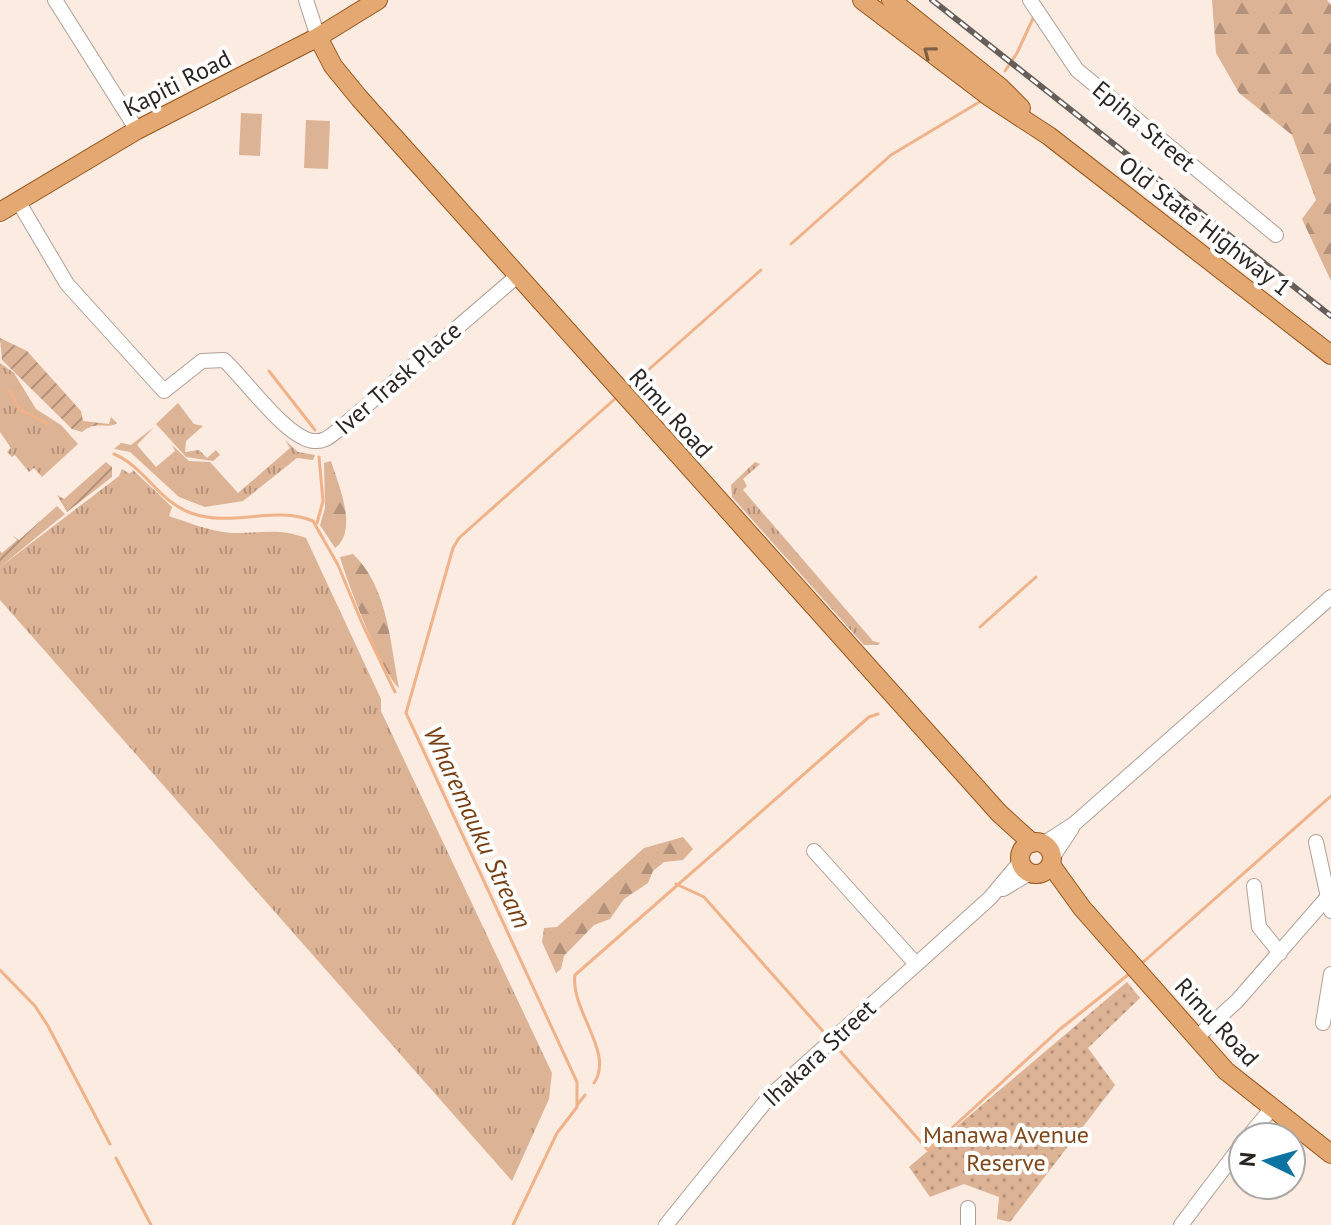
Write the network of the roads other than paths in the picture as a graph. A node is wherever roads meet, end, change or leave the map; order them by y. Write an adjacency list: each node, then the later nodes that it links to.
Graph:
1 (55, 0): 7 (street)
2 (306, 0): 6 (street)
3 (378, 0): 6 (main road, Kapiti Road)
4 (1030, 0): 10 (street, Epiha Street)
5 (876, 4): 12 (main road, Old State Highway 1)
6 (318, 37): 7 (main road, Kapiti Road); 11 (main road, Rimu Road)
7 (137, 130): 8 (main road, Kapiti Road)
8 (18, 201): 9 (main road, Kapiti Road); 11 (street, Iver Trask Place)
9 (0, 212)
10 (1276, 235)
11 (516, 277): 16 (main road, Rimu Road)
12 (1331, 355)
13 (1331, 597): 16 (street, Ihakara Street)
14 (1316, 842): 18 (street)
15 (814, 851): 20 (street)
16 (1036, 859): 20 (street, Ihakara Street); 23 (main road, Rimu Road)
17 (1254, 886): 19 (street)
18 (1329, 901): 19 (street)
19 (1280, 953): 23 (street)
20 (916, 964): 29 (street, Ihakara Street)
21 (1331, 974): 22 (street)
22 (1323, 1023)
23 (1197, 1037): 24 (main road, Rimu Road)
24 (1272, 1108): 25 (street); 26 (main road, Rimu Road)
25 (1261, 1121)
26 (1331, 1154)
27 (1227, 1164): 31 (street)
28 (968, 1208): 30 (street)
29 (666, 1225)
30 (968, 1225)
31 (1181, 1225)

